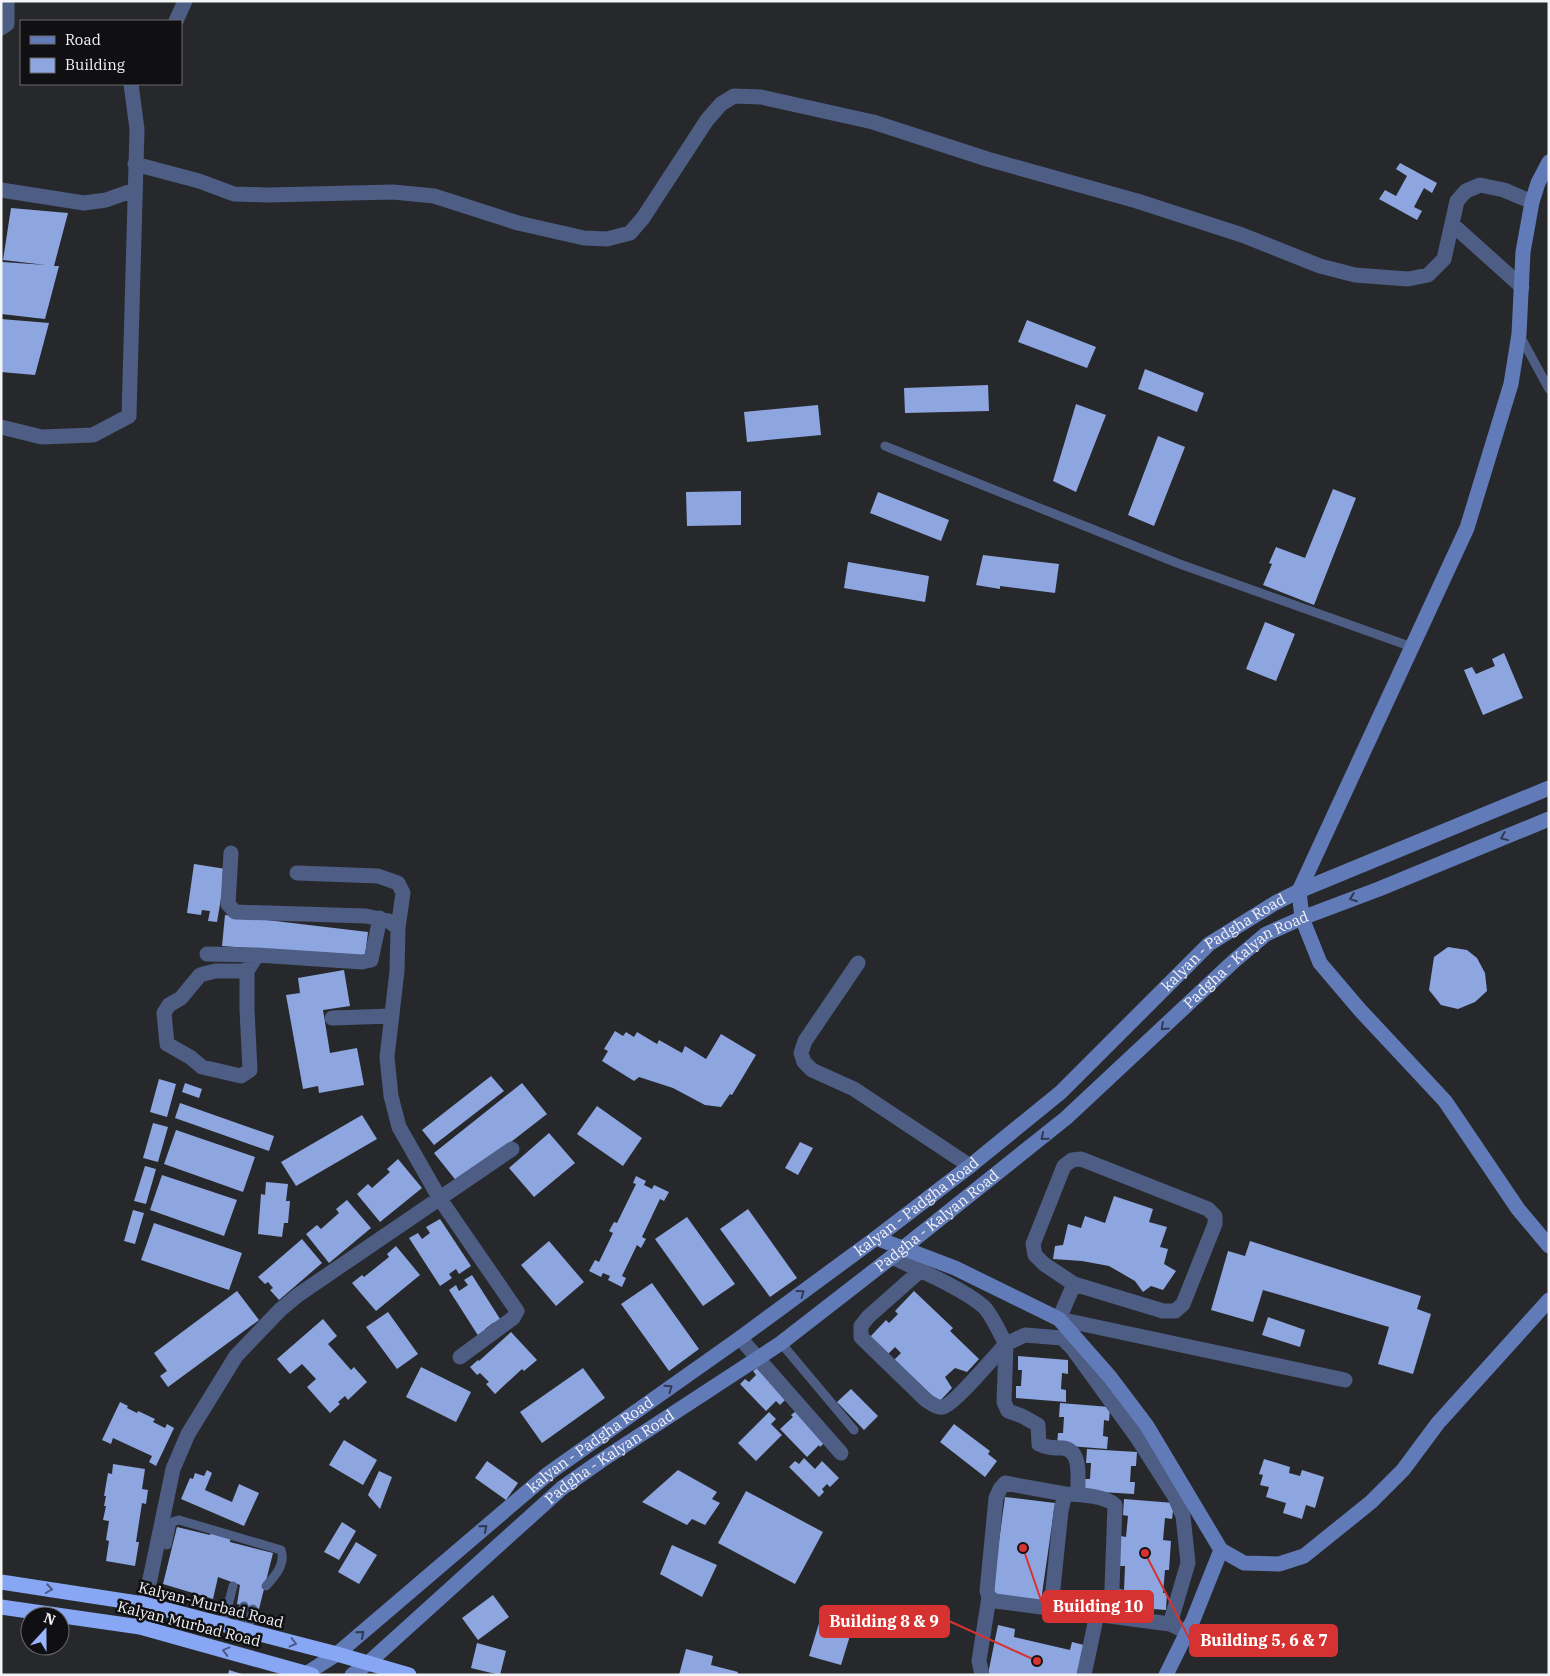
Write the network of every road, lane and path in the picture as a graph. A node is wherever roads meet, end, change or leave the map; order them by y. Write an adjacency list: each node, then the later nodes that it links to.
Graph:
1 (7, 1): 4 (street)
2 (185, 1): 3 (street)
3 (176, 20)
4 (1, 28)
5 (131, 85): 7 (street)
6 (1549, 162): 10 (main road)
7 (135, 164): 9 (street); 11 (street)
8 (1, 190): 9 (street)
9 (134, 190): 15 (street)
10 (1532, 202): 11 (street); 12 (main road)
11 (1452, 224): 12 (street)
12 (1522, 287): 13 (main road)
13 (1519, 334): 14 (lane); 17 (main road)
14 (1549, 389)
15 (1, 427)
16 (885, 446): 17 (lane)
17 (1412, 647): 22 (main road)
18 (1549, 788): 22 (main road, kalyan - Padgha Road)
19 (1549, 818): 24 (main road, Padgha - Kalyan Road, one-way to 24)
20 (231, 853): 23 (street)
21 (297, 873): 25 (street)
22 (1299, 891): 24 (main road); 34 (main road, kalyan - Padgha Road)
23 (380, 918): 25 (street); 28 (street)
24 (1302, 918): 35 (main road, Padgha - Kalyan Road, one-way to 35); 40 (main road)
25 (398, 928): 31 (street)
26 (207, 954): 27 (street)
27 (256, 955): 28 (street); 30 (street)
28 (371, 960): 31 (street)
29 (858, 963): 37 (street)
30 (247, 971): 30 (street)
31 (397, 971): 32 (street)
32 (392, 1016): 33 (street); 38 (street)
33 (332, 1018)
34 (1061, 1092): 35 (main road); 37 (main road, kalyan - Padgha Road)
35 (1076, 1110): 41 (main road, Padgha - Kalyan Road, one-way to 41)
36 (512, 1149): 38 (street)
37 (970, 1166): 39 (main road, kalyan - Padgha Road)
38 (440, 1198): 49 (street); 59 (street)
39 (876, 1238): 41 (main road); 46 (main road, kalyan - Padgha Road, one-way to 39)
40 (1549, 1246)
41 (897, 1254): 42 (street); 45 (main road); 47 (main road, Padgha - Kalyan Road)
42 (920, 1272): 48 (street); 48 (street)
43 (1074, 1284): 43 (street); 45 (street)
44 (1549, 1300): 61 (main road)
45 (1059, 1319): 51 (street); 61 (main road)
46 (740, 1338): 50 (street); 52 (main road, kalyan - Padgha Road, one-way to 46)
47 (781, 1343): 50 (main road, Padgha - Kalyan Road); 54 (lane)
48 (1006, 1344): 58 (street); 71 (street)
49 (460, 1357)
50 (756, 1358): 53 (main road, Padgha - Kalyan Road); 55 (street)
51 (1344, 1380)
52 (644, 1406): 53 (main road); 56 (main road, kalyan - Padgha Road)
53 (659, 1422): 57 (main road, Padgha - Kalyan Road)
54 (854, 1430)
55 (841, 1453)
56 (549, 1473): 57 (main road); 75 (main road, kalyan - Padgha Road, one-way to 56)
57 (562, 1488): 76 (main road, Padgha - Kalyan Road)
58 (1072, 1494): 65 (street); 69 (street); 70 (street)
59 (165, 1532): 60 (lane); 64 (lane); 66 (street)
60 (167, 1545)
61 (1221, 1550): 74 (main road)
62 (1, 1582): 66 (highway, Kalyan-Murbad Road, one-way to 66)
63 (233, 1586): 73 (lane)
64 (266, 1586)
65 (989, 1597): 69 (street); 80 (street)
66 (144, 1604): 72 (street); 73 (highway, Kalyan-Murbad Road)
67 (1, 1606): 72 (highway, Kalyan Murbad Road)
68 (248, 1607): 73 (lane)
69 (1050, 1608): 70 (street)
70 (1104, 1615): 71 (street); 81 (street)
71 (1170, 1624): 74 (street)
72 (140, 1627): 77 (highway, Kalyan Murbad Road, one-way to 72)
73 (236, 1629): 75 (highway, Kalyan-Murbad Road, one-way to 75)
74 (1187, 1632): 82 (main road)
75 (337, 1654): 76 (highway, Kalyan-Murbad Road); 77 (main road, kalyan - Padgha Road)
76 (367, 1664): 78 (main road, Padgha - Kalyan Road); 79 (highway, Kalyan-Murbad Road)
77 (308, 1674)
78 (352, 1675)
79 (409, 1675)
80 (982, 1675)
81 (1084, 1675)
82 (1166, 1675)

